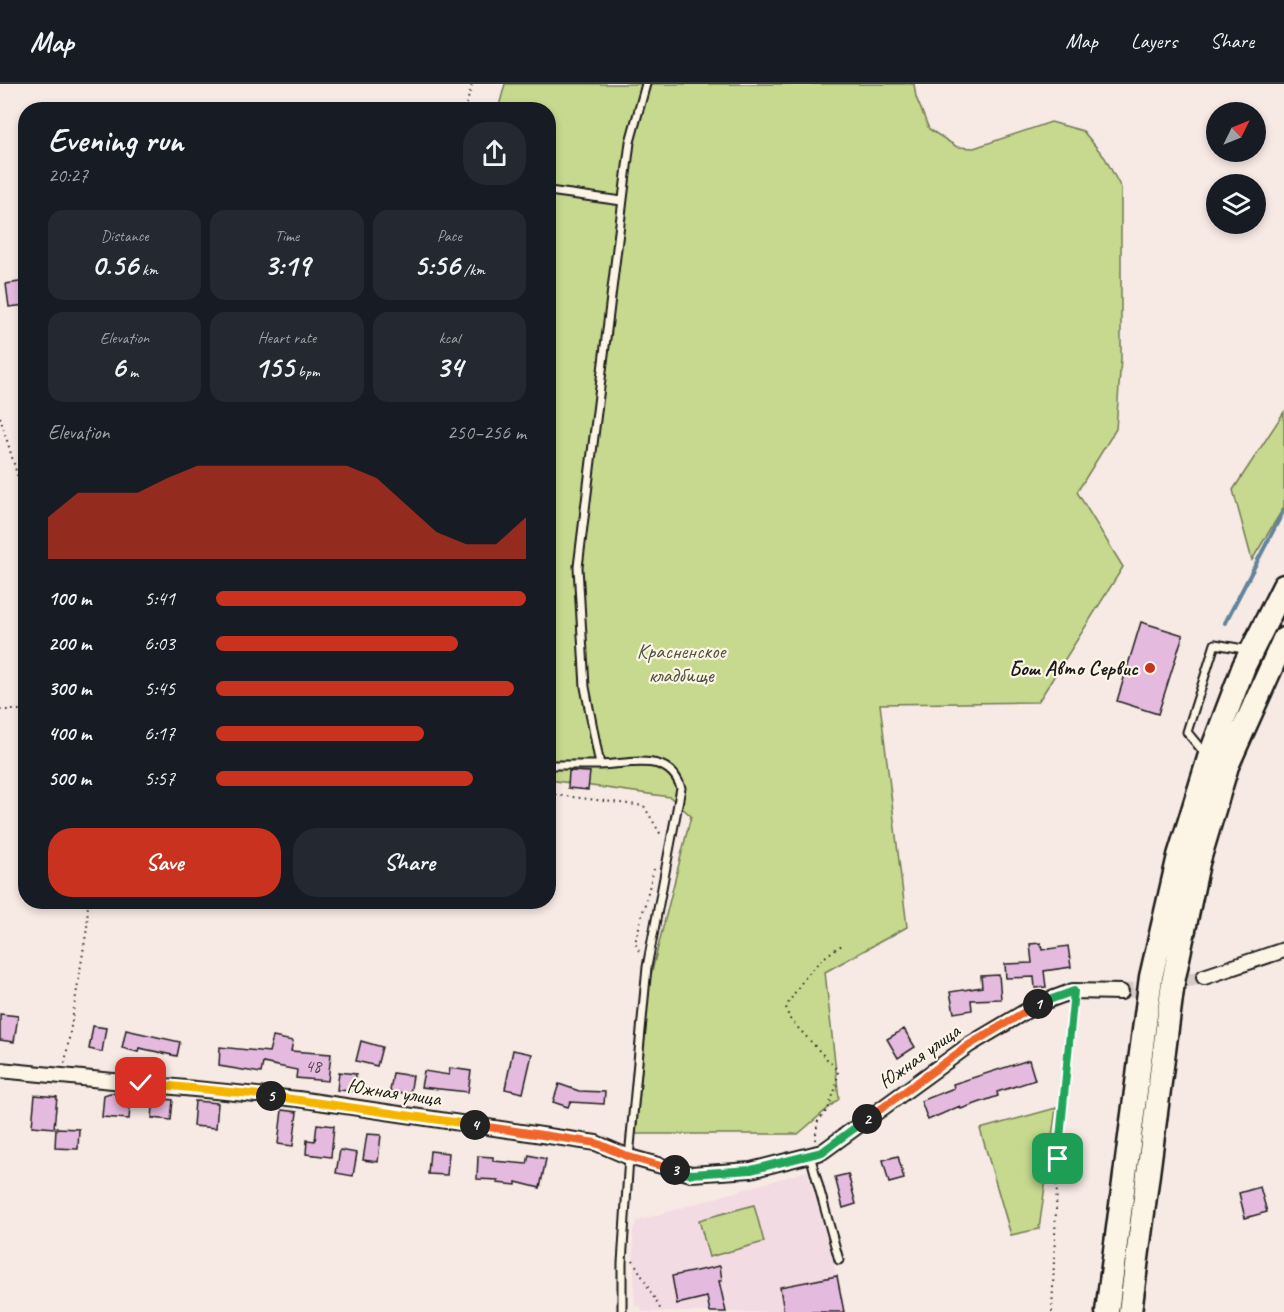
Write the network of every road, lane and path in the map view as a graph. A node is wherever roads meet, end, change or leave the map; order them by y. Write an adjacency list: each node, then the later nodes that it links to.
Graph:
1 (472, 84): 3 (path)
2 (645, 84): 5 (lane)
3 (467, 102)
4 (556, 192): 5 (lane)
5 (622, 201): 15 (lane)
6 (0, 417): 7 (path)
7 (18, 477)
8 (1284, 586): 10 (main road)
9 (1284, 639): 36 (main road)
10 (1252, 651): 13 (main road); 13 (lane)
11 (0, 710): 12 (path)
12 (18, 710)
13 (1209, 758): 35 (main road)
14 (556, 765): 15 (lane)
15 (600, 765): 22 (lane)
16 (556, 795): 17 (path)
17 (662, 837)
18 (654, 869): 22 (path)
19 (88, 909): 27 (path)
20 (842, 945): 28 (path)
21 (1284, 950): 23 (street)
22 (646, 967): 29 (lane)
23 (1204, 977)
24 (1074, 991): 25 (street, Южная улица); 28 (street, Южная улица); 34 (path)
25 (1121, 992)
26 (0, 1071): 27 (street, Южная улица)
27 (63, 1075): 29 (street, Южная улица)
28 (810, 1155): 29 (street, Южная улица); 31 (lane)
29 (629, 1157): 30 (lane)
30 (623, 1249): 32 (lane); 33 (path)
31 (839, 1260)
32 (622, 1312)
33 (662, 1312)
34 (1052, 1312)
35 (1107, 1312)
36 (1130, 1312)

